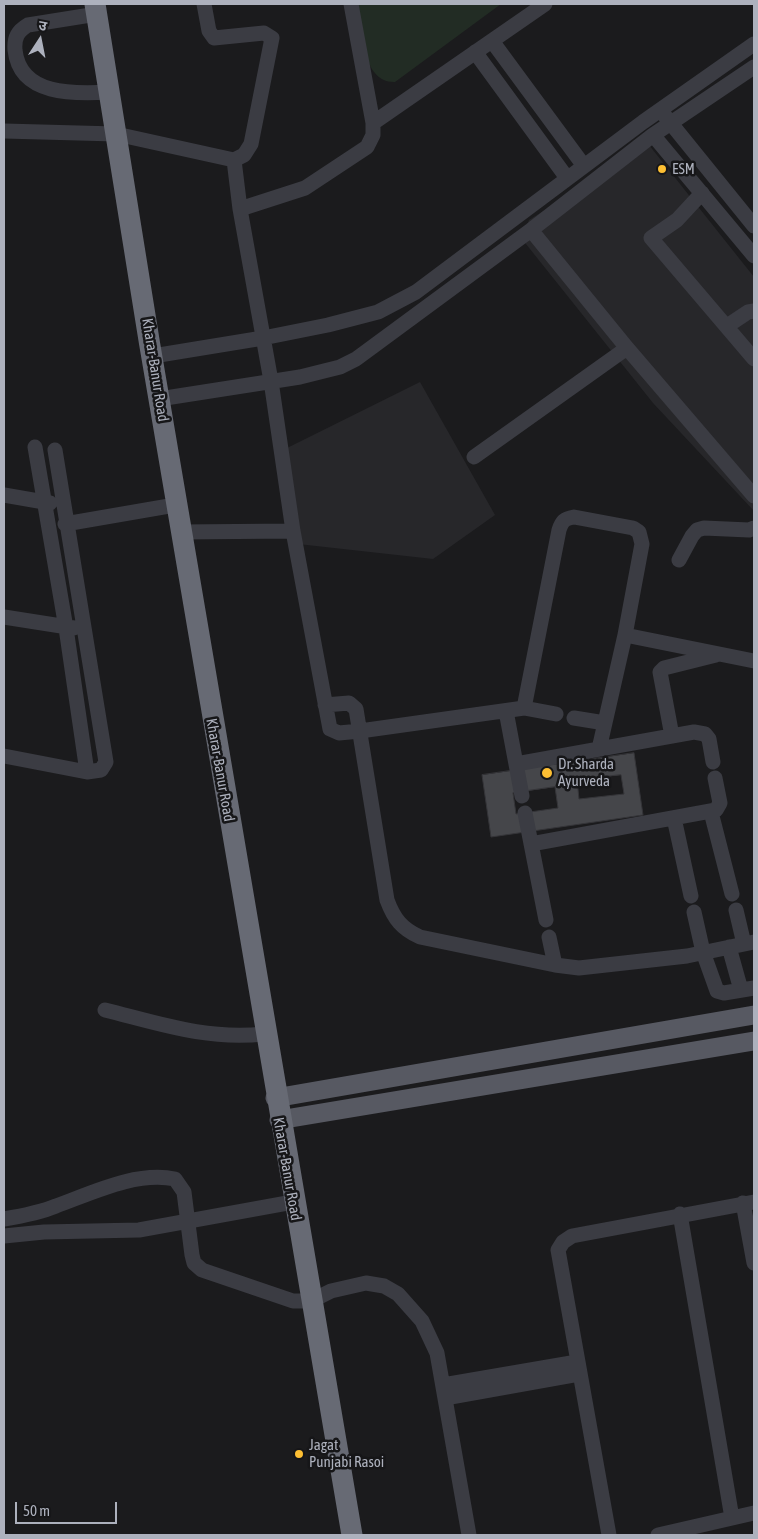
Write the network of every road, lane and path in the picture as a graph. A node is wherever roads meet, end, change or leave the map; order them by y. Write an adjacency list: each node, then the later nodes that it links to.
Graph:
1 (204, 4): 16 (street)
2 (351, 4): 11 (street)
3 (545, 4): 5 (street)
4 (96, 9): 9 (highway, Kharar-Banur Road); 9 (street)
5 (492, 40): 7 (street); 17 (street)
6 (754, 44): 10 (street)
7 (475, 52): 11 (street); 18 (street)
8 (754, 67): 12 (street)
9 (109, 92): 14 (highway, Kharar-Banur Road)
10 (661, 110): 12 (street); 17 (street)
11 (373, 123): 20 (street)
12 (670, 123): 15 (street); 21 (street)
13 (4, 131): 14 (street)
14 (116, 134): 16 (street); 28 (highway, Kharar-Banur Road)
15 (653, 135): 19 (street); 22 (street)
16 (234, 160): 20 (street)
17 (584, 166): 18 (street)
18 (567, 178): 26 (street)
19 (702, 193): 23 (street); 25 (street)
20 (240, 209): 26 (street)
21 (754, 226)
22 (531, 230): 27 (street); 30 (street)
23 (754, 256)
24 (754, 310): 25 (street)
25 (727, 326): 29 (street)
26 (263, 338): 28 (street); 30 (street)
27 (627, 348): 34 (street); 36 (street)
28 (153, 356): 31 (highway, Kharar-Banur Road)
29 (754, 359)
30 (271, 381): 31 (street); 42 (street)
31 (159, 399): 39 (highway, Kharar-Banur Road)
32 (35, 447): 37 (street)
33 (55, 450): 38 (street)
34 (474, 457)
35 (4, 495): 37 (street)
36 (754, 496)
37 (43, 503): 38 (street); 46 (street)
38 (62, 504): 40 (street)
39 (175, 505): 40 (street); 43 (highway, Kharar-Banur Road)
40 (65, 524): 47 (street)
41 (754, 528): 44 (street)
42 (294, 531): 43 (street); 51 (street)
43 (180, 532): 83 (highway, Kharar-Banur Road)
44 (679, 560)
45 (4, 617): 46 (street)
46 (66, 628): 47 (street); 63 (street)
47 (83, 629): 63 (street)
48 (625, 635): 49 (street); 52 (street); 56 (street)
49 (720, 654): 50 (street); 58 (street)
50 (754, 660)
51 (325, 705): 57 (street); 57 (street)
52 (524, 708): 53 (street); 54 (street)
53 (506, 711): 57 (street); 62 (street)
54 (556, 714)
55 (574, 718): 56 (street)
56 (604, 723): 59 (street)
57 (360, 731): 79 (street)
58 (672, 736): 59 (street); 61 (street)
59 (599, 749): 62 (street)
60 (4, 756): 63 (street)
61 (713, 762)
62 (516, 764): 65 (street)
63 (87, 772)
64 (716, 778): 66 (street)
65 (522, 796)
66 (711, 812): 68 (street); 70 (street)
67 (525, 813): 69 (street)
68 (674, 818): 69 (street); 71 (street)
69 (531, 844): 74 (street)
70 (732, 894)
71 (691, 896)
72 (736, 910): 76 (street)
73 (694, 912): 78 (street)
74 (546, 920)
75 (549, 936): 79 (street)
76 (749, 943): 77 (street)
77 (729, 947): 78 (street); 80 (street)
78 (703, 952): 79 (street); 80 (street)
79 (555, 966)
80 (748, 989)
81 (105, 1010): 83 (street)
82 (754, 1015): 85 (main road)
83 (264, 1034): 85 (highway, Kharar-Banur Road)
84 (754, 1041): 86 (main road)
85 (275, 1098): 86 (highway, Kharar-Banur Road)
86 (279, 1120): 87 (highway, Kharar-Banur Road)
87 (293, 1202): 91 (street); 94 (highway, Kharar-Banur Road)
88 (748, 1202): 89 (street); 93 (street)
89 (680, 1214): 95 (street); 98 (street)
90 (4, 1219): 91 (street)
91 (187, 1220): 92 (street); 94 (street)
92 (4, 1236)
93 (754, 1263)
94 (311, 1301): 96 (street); 99 (highway, Kharar-Banur Road)
95 (578, 1368): 96 (street); 101 (street)
96 (444, 1391): 100 (street)
97 (754, 1513): 98 (street)
98 (732, 1518): 102 (street)
99 (352, 1535)
100 (469, 1535)
101 (609, 1535)
102 (658, 1535)

